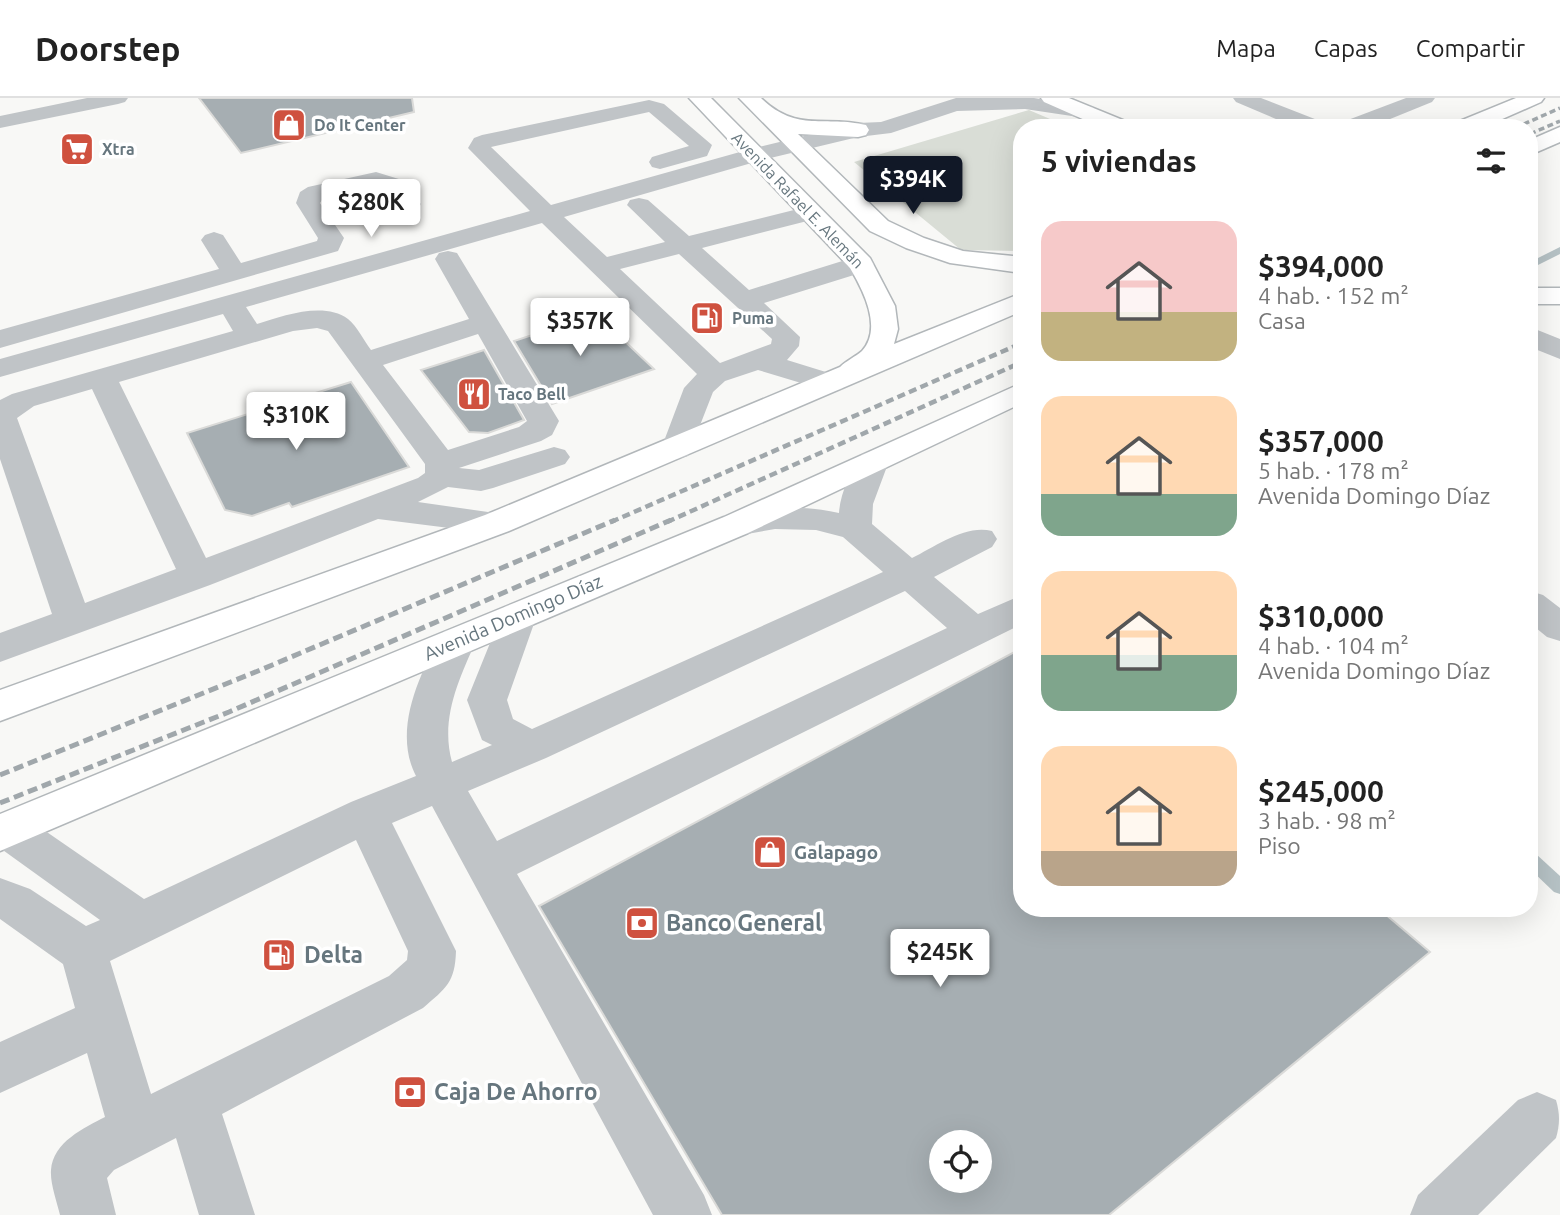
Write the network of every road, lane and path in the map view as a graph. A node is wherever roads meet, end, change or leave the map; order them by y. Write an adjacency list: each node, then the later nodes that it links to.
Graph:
1 (118, 98): 16 (street)
2 (699, 98): 22 (main road, Avenida Rafael E. Alemán)
3 (749, 98): 11 (main road, Avenida Rafael E. Alemán)
4 (977, 98): 9 (street)
5 (1051, 98): 10 (main road)
6 (1243, 98): 13 (street)
7 (1425, 98): 14 (street)
8 (1534, 98): 15 (main road)
9 (956, 105): 10 (street); 17 (street)
10 (1085, 105): 12 (street)
11 (767, 114): 18 (main road); 21 (main road, Avenida Rafael E. Alemán)
12 (1108, 119)
13 (1295, 119)
14 (1371, 119)
15 (1485, 119)
16 (0, 122)
17 (883, 128): 18 (street); 21 (street)
18 (858, 130): 21 (street)
19 (1560, 134): 20 (main road)
20 (1538, 144)
21 (803, 150): 22 (street); 32 (main road, Avenida Rafael E. Alemán)
22 (762, 162): 25 (street); 26 (main road, Avenida Rafael E. Alemán); 27 (street)
23 (527, 195): 23 (street); 27 (street)
24 (409, 204): 34 (street)
25 (639, 205): 27 (street); 29 (street)
26 (810, 213): 29 (street); 31 (main road, Avenida Rafael E. Alemán)
27 (552, 221): 30 (street); 33 (street); 39 (street)
28 (214, 240): 34 (street)
29 (684, 245): 33 (street); 37 (street)
30 (448, 260): 39 (street); 42 (street)
31 (861, 264): 37 (street); 51 (main road, Avenida Rafael E. Alemán)
32 (1013, 264)
33 (602, 266): 49 (street)
34 (235, 273): 43 (street)
35 (1538, 296): 36 (main road)
36 (1560, 296)
37 (744, 299): 46 (street)
38 (1013, 305): 51 (main road)
39 (240, 319): 47 (street); 48 (street); 50 (street); 52 (street)
40 (1538, 319): 41 (street)
41 (1560, 320)
42 (484, 323): 47 (street); 57 (street)
43 (0, 339)
44 (1538, 340): 45 (street)
45 (1560, 350)
46 (757, 360): 49 (street); 51 (street)
47 (366, 361): 57 (street)
48 (0, 368)
49 (715, 375): 54 (street)
50 (102, 378): 64 (street); 68 (street)
51 (837, 380): 54 (main road)
52 (0, 388)
53 (1013, 396): 56 (main road, Avenida Domingo Díaz)
54 (677, 449): 59 (main road)
55 (554, 457): 57 (street)
56 (873, 461): 60 (main road, Avenida Domingo Díaz); 61 (street)
57 (441, 470): 58 (street)
58 (374, 508): 59 (street); 64 (street)
59 (497, 523): 73 (main road)
60 (736, 525): 61 (street); 67 (main road, Avenida Domingo Díaz)
61 (855, 528): 63 (street)
62 (981, 539): 63 (street)
63 (910, 574): 70 (street); 74 (street)
64 (197, 576): 68 (street)
65 (1538, 610): 69 (street)
66 (1013, 612): 70 (street)
67 (518, 615): 71 (main road, Avenida Domingo Díaz); 74 (street)
68 (73, 622): 72 (street)
69 (1560, 628)
70 (974, 631): 78 (street)
71 (457, 640): 75 (street); 77 (main road, Avenida Domingo Díaz)
72 (0, 648)
73 (0, 706)
74 (531, 747): 75 (street)
75 (441, 783): 76 (street); 78 (street)
76 (366, 815): 80 (street); 84 (street)
77 (4, 831): 80 (street)
78 (488, 867): 89 (street)
79 (0, 898): 81 (street)
80 (141, 923): 81 (street)
81 (83, 951): 82 (street)
82 (103, 1020): 83 (street); 86 (street)
83 (0, 1068)
84 (192, 1102): 86 (street); 88 (street)
85 (1536, 1119): 90 (street)
86 (136, 1131): 87 (street)
87 (88, 1215)
88 (227, 1215)
89 (684, 1215)
90 (1437, 1215)

